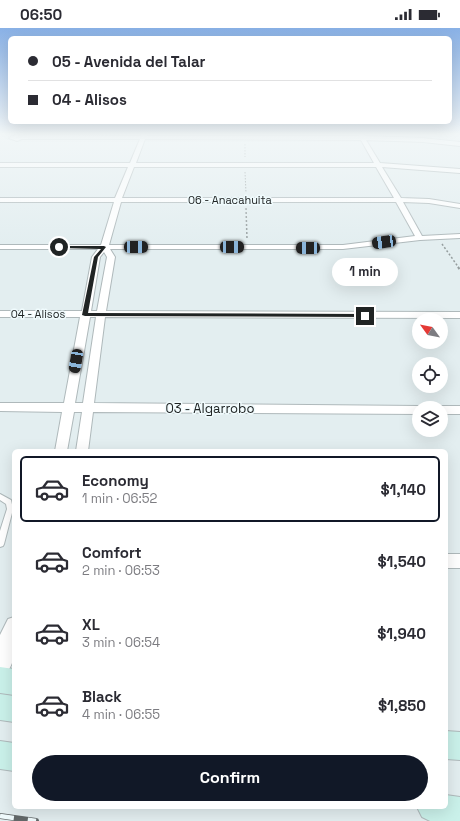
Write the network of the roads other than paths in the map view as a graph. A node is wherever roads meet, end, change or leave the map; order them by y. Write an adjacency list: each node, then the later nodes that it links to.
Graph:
1 (129, 170): 6 (street)
2 (382, 170): 7 (street)
3 (443, 170): 4 (street)
4 (460, 172)
5 (0, 200): 6 (street, 06 - Anacahuita)
6 (118, 200): 7 (street, 06 - Anacahuita); 12 (street)
7 (398, 200): 8 (street, 06 - Anacahuita); 10 (street)
8 (460, 206)
9 (460, 236): 10 (street)
10 (420, 238): 12 (street)
11 (0, 247): 12 (street)
12 (104, 247): 14 (street); 15 (street)
13 (0, 314): 15 (street, 04 - Alisos)
14 (101, 314): 15 (street, 04 - Alisos); 16 (street, 04 - Alisos); 19 (street)
15 (85, 315): 18 (street)
16 (460, 315)
17 (0, 407): 18 (street, 03 - Algarrobo)
18 (68, 407): 19 (street, 03 - Algarrobo); 23 (street)
19 (89, 407): 20 (street, 03 - Algarrobo); 24 (street)
20 (412, 410)
21 (448, 410): 22 (street)
22 (460, 410)
23 (61, 449)
24 (82, 449)
25 (0, 497): 26 (lane)
26 (0, 544)
27 (448, 561): 28 (street)
28 (460, 561)
29 (12, 629): 31 (street)
30 (12, 647): 32 (street)
31 (0, 654)
32 (0, 668)
33 (0, 680): 34 (main road)
34 (12, 682)
35 (0, 707): 36 (main road)
36 (12, 709)
37 (448, 745): 38 (main road)
38 (460, 746)
39 (0, 755): 40 (main road)
40 (12, 757)
41 (443, 809): 42 (main road)
42 (460, 812)

